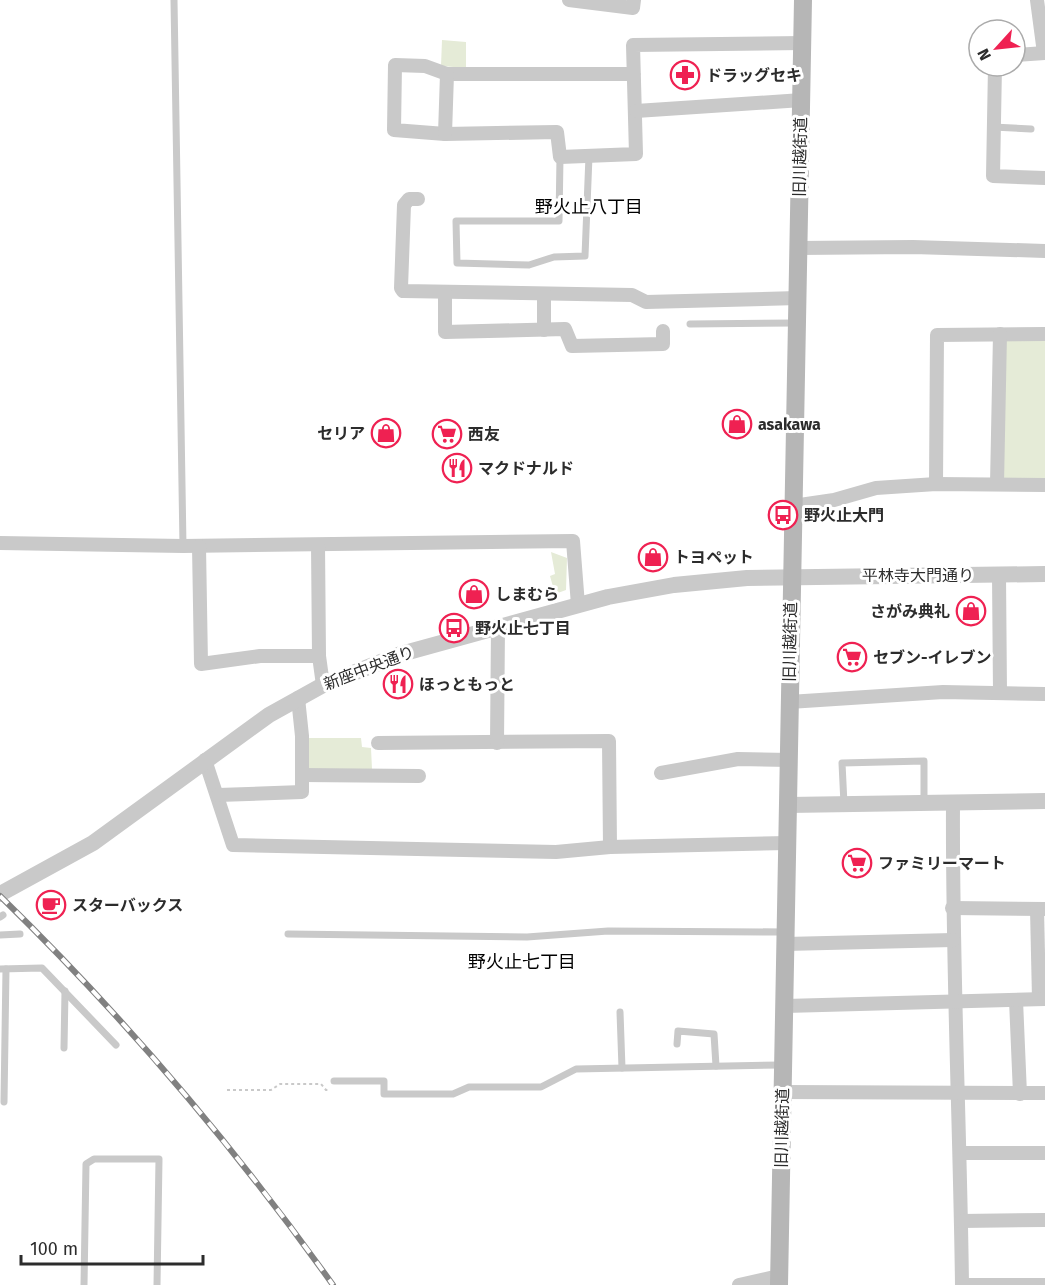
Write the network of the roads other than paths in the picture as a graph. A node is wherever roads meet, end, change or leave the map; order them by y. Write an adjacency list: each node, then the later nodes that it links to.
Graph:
1 (174, 0): 38 (lane)
2 (569, 0): 3 (street)
3 (634, 0)
4 (803, 0): 6 (main road, 旧川越街道)
5 (1037, 0): 7 (street)
6 (803, 43): 10 (street); 12 (main road, 旧川越街道)
7 (1044, 53): 8 (street)
8 (1027, 54)
9 (447, 74): 10 (street); 16 (street); 16 (street)
10 (634, 74): 13 (street)
11 (995, 78): 14 (street)
12 (802, 100): 13 (street); 21 (main road, 旧川越街道)
13 (636, 111): 17 (street)
14 (993, 127): 15 (lane); 19 (street)
15 (1030, 129)
16 (445, 134): 18 (street)
17 (589, 156): 18 (street); 18 (lane)
18 (560, 157)
19 (1045, 178)
20 (418, 199): 23 (street)
21 (798, 248): 22 (street); 25 (main road, 旧川越街道)
22 (1045, 251)
23 (445, 292): 24 (street); 28 (street)
24 (544, 294): 25 (street); 28 (street)
25 (798, 298): 26 (main road, 旧川越街道)
26 (798, 323): 27 (lane); 35 (main road, 旧川越街道)
27 (690, 324)
28 (544, 330): 29 (street)
29 (663, 332)
30 (1000, 334): 31 (street); 32 (street); 33 (street)
31 (1045, 334)
32 (936, 484): 33 (street); 35 (street)
33 (996, 484): 34 (street)
34 (1045, 485)
35 (793, 506): 42 (main road, 旧川越街道)
36 (0, 543): 38 (street)
37 (318, 545): 39 (street); 43 (street); 45 (street)
38 (183, 546): 39 (street)
39 (199, 546): 45 (street)
40 (1045, 574): 41 (street, 平林寺大門通り)
41 (999, 575): 42 (street, 平林寺大門通り); 47 (street)
42 (792, 576): 43 (street, 新座中央通り); 50 (main road, 旧川越街道)
43 (578, 605): 44 (street, 新座中央通り)
44 (498, 626): 46 (street, 新座中央通り); 52 (street)
45 (319, 656): 46 (street)
46 (323, 685): 49 (street, 新座中央通り)
47 (1000, 693): 48 (street); 50 (street)
48 (1045, 694)
49 (298, 698): 53 (street, 新座中央通り); 56 (street)
50 (789, 702): 54 (main road, 旧川越街道)
51 (378, 743): 52 (street)
52 (497, 744): 65 (street)
53 (205, 760): 58 (street); 66 (street, 新座中央通り)
54 (789, 760): 55 (street); 63 (main road, 旧川越街道)
55 (661, 773)
56 (302, 775): 57 (street); 58 (street)
57 (419, 776)
58 (218, 795): 65 (street)
59 (1045, 801): 60 (street)
60 (953, 802): 61 (street); 67 (street)
61 (924, 803): 62 (street); 62 (lane)
62 (844, 804): 63 (street)
63 (788, 805): 64 (main road, 旧川越街道)
64 (788, 843): 65 (street); 72 (main road, 旧川越街道)
65 (610, 847)
66 (0, 894)
67 (952, 908): 68 (street); 73 (street)
68 (1041, 909): 76 (street)
69 (20, 934): 71 (lane)
70 (288, 934): 72 (lane)
71 (0, 935)
72 (786, 938): 73 (street); 79 (main road, 旧川越街道)
73 (953, 940): 77 (street)
74 (3, 969): 75 (lane); 92 (lane)
75 (64, 992): 82 (lane); 83 (lane)
76 (1042, 999): 78 (street)
77 (953, 1000): 78 (street); 79 (street); 91 (street)
78 (1016, 1000): 90 (street)
79 (784, 1006): 84 (main road, 旧川越街道)
80 (620, 1012): 86 (lane)
81 (677, 1044): 85 (lane)
82 (116, 1046)
83 (64, 1048)
84 (783, 1065): 85 (lane); 88 (main road, 旧川越街道)
85 (716, 1066): 86 (lane)
86 (622, 1068): 87 (lane)
87 (334, 1081)
88 (783, 1092): 91 (street); 97 (main road, 旧川越街道)
89 (1045, 1093): 90 (street)
90 (1020, 1094): 91 (street)
91 (959, 1095): 93 (street)
92 (4, 1102)
93 (960, 1153): 94 (street); 96 (street)
94 (1045, 1153)
95 (1045, 1220): 96 (street)
96 (961, 1221): 101 (street)
97 (779, 1280): 100 (street)
98 (84, 1285): 99 (lane)
99 (157, 1285)
100 (739, 1285)
101 (962, 1285): 102 (street)
102 (1045, 1285)

